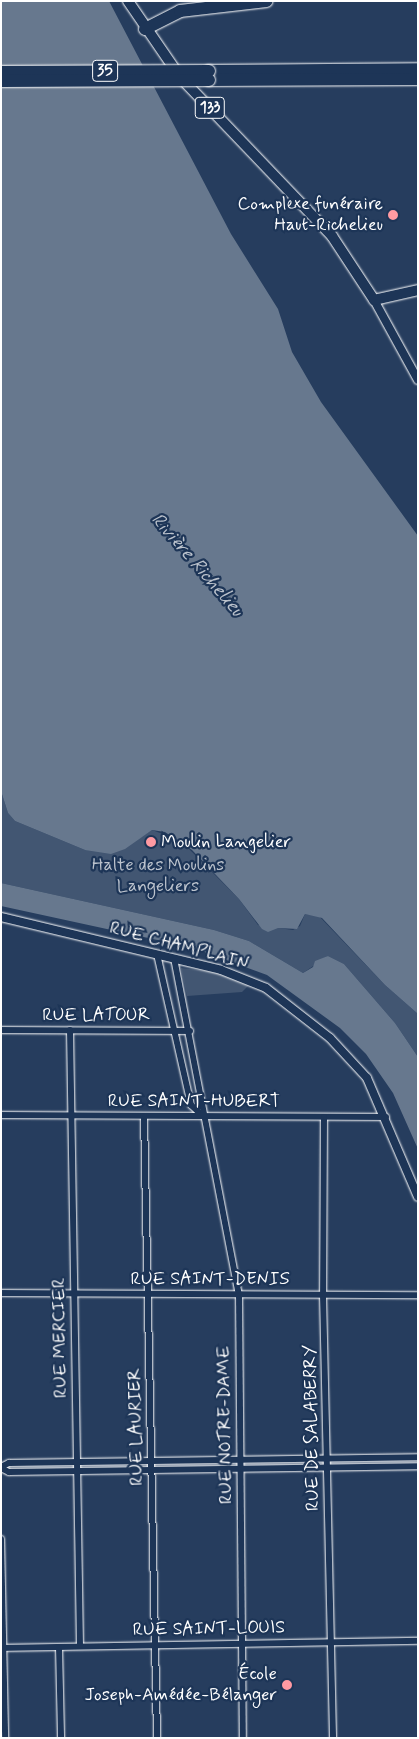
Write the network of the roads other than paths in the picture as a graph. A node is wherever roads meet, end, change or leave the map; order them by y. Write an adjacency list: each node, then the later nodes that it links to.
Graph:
1 (128, 1): 3 (main road, 133)
2 (266, 1): 3 (highway)
3 (145, 29): 10 (main road, 133)
4 (418, 69): 6 (highway, 35)
5 (1, 72): 6 (highway, 35, bridge)
6 (209, 75): 7 (highway, 35); 8 (highway, 35, bridge)
7 (418, 79)
8 (1, 81)
9 (418, 290): 10 (main road)
10 (374, 300): 11 (street)
11 (418, 380)
12 (1, 917): 13 (street, RUE CHAMPLAIN)
13 (157, 954): 14 (street, RUE CHAMPLAIN); 17 (street, RUE NOTRE-DAME)
14 (174, 958): 18 (street, RUE NOTRE-DAME); 24 (street, RUE CHAMPLAIN)
15 (1, 1030): 16 (street, RUE LATOUR)
16 (70, 1030): 17 (street, RUE LATOUR); 20 (street, RUE MERCIER)
17 (176, 1030): 18 (street, RUE LATOUR); 22 (street, RUE NOTRE-DAME)
18 (190, 1030): 22 (street, RUE NOTRE-DAME)
19 (1, 1114): 20 (street, RUE SAINT-HUBERT)
20 (71, 1115): 21 (street, RUE SAINT-HUBERT); 27 (street, RUE MERCIER)
21 (144, 1116): 22 (street, RUE SAINT-HUBERT); 28 (street, RUE LAURIER)
22 (203, 1116): 23 (street, RUE SAINT-HUBERT); 29 (street, RUE NOTRE-DAME)
23 (324, 1117): 24 (street, RUE SAINT-HUBERT); 30 (street, RUE DE SALABERRY)
24 (386, 1117): 25 (street, RUE CHAMPLAIN)
25 (418, 1196)
26 (1, 1293): 27 (street, RUE SAINT-DENIS)
27 (74, 1294): 28 (street, RUE SAINT-DENIS); 35 (street, RUE MERCIER)
28 (148, 1294): 29 (street, RUE SAINT-DENIS); 34 (street, RUE LAURIER)
29 (239, 1294): 30 (street, RUE SAINT-DENIS); 33 (street, RUE NOTRE-DAME)
30 (324, 1295): 31 (street, RUE SAINT-DENIS); 36 (street, RUE DE SALABERRY)
31 (418, 1296)
32 (418, 1457): 36 (street)
33 (241, 1460): 34 (street); 36 (street); 39 (street, RUE NOTRE-DAME)
34 (151, 1461): 35 (street); 40 (street, RUE LAURIER)
35 (77, 1462): 38 (street); 41 (street, RUE MERCIER)
36 (328, 1463): 37 (street); 39 (street); 44 (street, RUE DE SALABERRY)
37 (418, 1466)
38 (1, 1467): 41 (street)
39 (241, 1468): 40 (street); 45 (street, RUE NOTRE-DAME)
40 (152, 1470): 41 (street); 46 (street, RUE LAURIER)
41 (77, 1471): 47 (street, RUE MERCIER)
42 (1, 1539): 49 (street)
43 (418, 1641): 44 (street, RUE SAINT-LOUIS)
44 (331, 1642): 45 (street, RUE SAINT-LOUIS); 54 (street, RUE DE SALABERRY)
45 (242, 1644): 46 (street, RUE SAINT-LOUIS); 53 (street, RUE NOTRE-DAME)
46 (155, 1645): 47 (street, RUE SAINT-LOUIS); 52 (street, RUE LAURIER)
47 (80, 1646): 48 (street, RUE SAINT-LOUIS)
48 (59, 1647): 49 (street, RUE SAINT-LOUIS); 51 (street)
49 (2, 1648): 50 (street)
50 (5, 1738)
51 (61, 1738)
52 (157, 1738)
53 (243, 1738)
54 (333, 1738)

